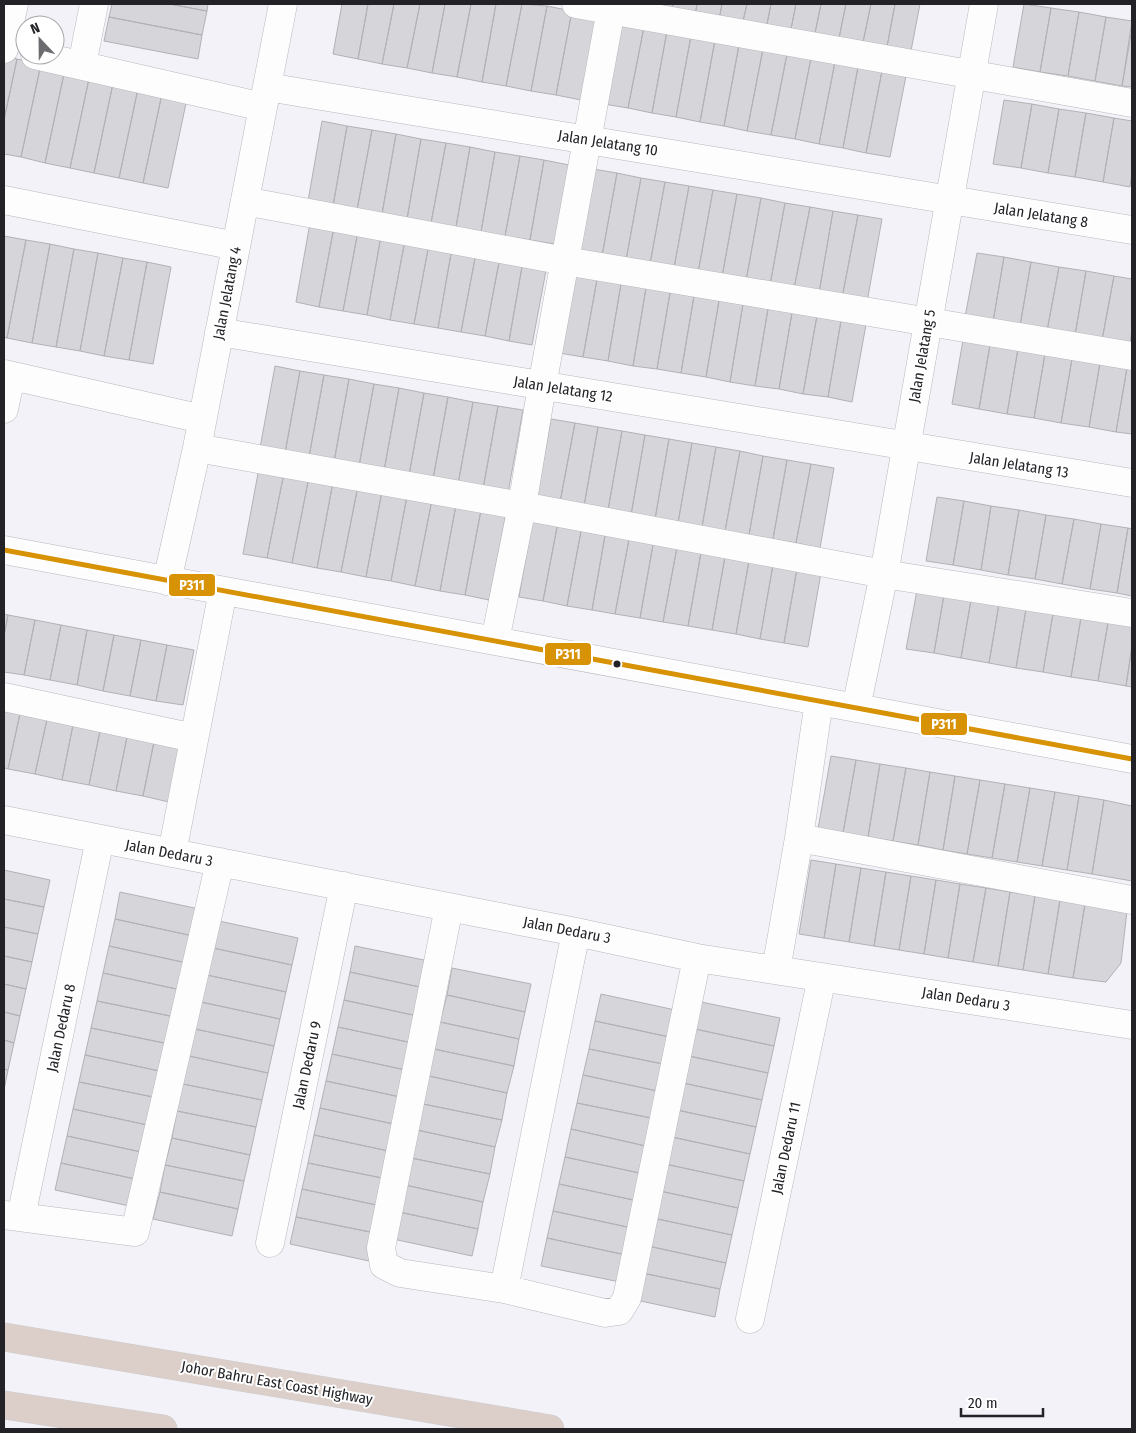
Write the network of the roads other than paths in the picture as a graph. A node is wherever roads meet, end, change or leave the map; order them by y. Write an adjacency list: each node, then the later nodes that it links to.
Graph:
1 (14, 4): 7 (street)
2 (94, 4): 9 (street)
3 (283, 4): 11 (street, Jalan Jelatang 4)
4 (576, 4): 6 (street)
5 (984, 4): 10 (street, Jalan Jelatang 5)
6 (611, 7): 10 (street); 13 (street)
7 (4, 49)
8 (65, 61): 9 (street, Jalan Jelatang 10)
9 (82, 65): 11 (street, Jalan Jelatang 10)
10 (972, 75): 12 (street); 16 (street, Jalan Jelatang 5)
11 (265, 97): 13 (street, Jalan Jelatang 10); 15 (street, Jalan Jelatang 4)
12 (1132, 103)
13 (588, 140): 16 (street, Jalan Jelatang 10); 19 (street)
14 (4, 200): 18 (street)
15 (244, 200): 18 (street, Jalan Jelatang 4); 19 (street)
16 (949, 200): 17 (street, Jalan Jelatang 8); 20 (street, Jalan Jelatang 5)
17 (1132, 230)
18 (236, 246): 21 (street, Jalan Jelatang 4)
19 (565, 261): 20 (street); 24 (street)
20 (928, 321): 22 (street); 27 (street, Jalan Jelatang 5)
21 (219, 332): 24 (street, Jalan Jelatang 12); 26 (street, Jalan Jelatang 4)
22 (1132, 356)
23 (7, 375): 25 (street); 26 (street)
24 (542, 386): 27 (street, Jalan Jelatang 12); 30 (street)
25 (4, 409)
26 (202, 419): 28 (street, Jalan Jelatang 4)
27 (906, 446): 29 (street, Jalan Jelatang 13); 32 (street, Jalan Jelatang 5)
28 (197, 448): 30 (street); 33 (street, Jalan Jelatang 4)
29 (1132, 483)
30 (522, 506): 32 (street); 36 (street)
31 (4, 550): 33 (street)
32 (884, 574): 35 (street); 39 (street, Jalan Jelatang 5)
33 (167, 581): 34 (street)
34 (223, 591): 36 (street); 40 (street)
35 (1132, 613)
36 (495, 641): 38 (street)
37 (4, 697): 40 (street)
38 (819, 701): 39 (street); 43 (street)
39 (856, 708): 41 (street)
40 (194, 738): 45 (street)
41 (1132, 759)
42 (4, 820): 44 (street, Jalan Dedaru 3)
43 (799, 838): 48 (street); 52 (street)
44 (100, 839): 45 (street, Jalan Dedaru 3); 55 (street, Jalan Dedaru 8)
45 (172, 853): 46 (street, Jalan Dedaru 3)
46 (220, 862): 47 (street, Jalan Dedaru 3); 55 (street)
47 (344, 886): 49 (street, Jalan Dedaru 3); 56 (street, Jalan Dedaru 9)
48 (1132, 900)
49 (450, 907): 50 (street, Jalan Dedaru 3); 57 (street)
50 (576, 932): 51 (street, Jalan Dedaru 3); 57 (street)
51 (697, 958): 52 (street, Jalan Dedaru 3); 57 (street)
52 (776, 970): 53 (street, Jalan Dedaru 3)
53 (822, 978): 54 (street, Jalan Dedaru 3); 58 (street, Jalan Dedaru 11)
54 (1132, 1025)
55 (12, 1216)
56 (270, 1243)
57 (504, 1289)
58 (750, 1319)
59 (4, 1337): 62 (highway, Johor Bahru East Coast Highway)
60 (4, 1405): 61 (highway)
61 (164, 1429)
62 (550, 1429)

